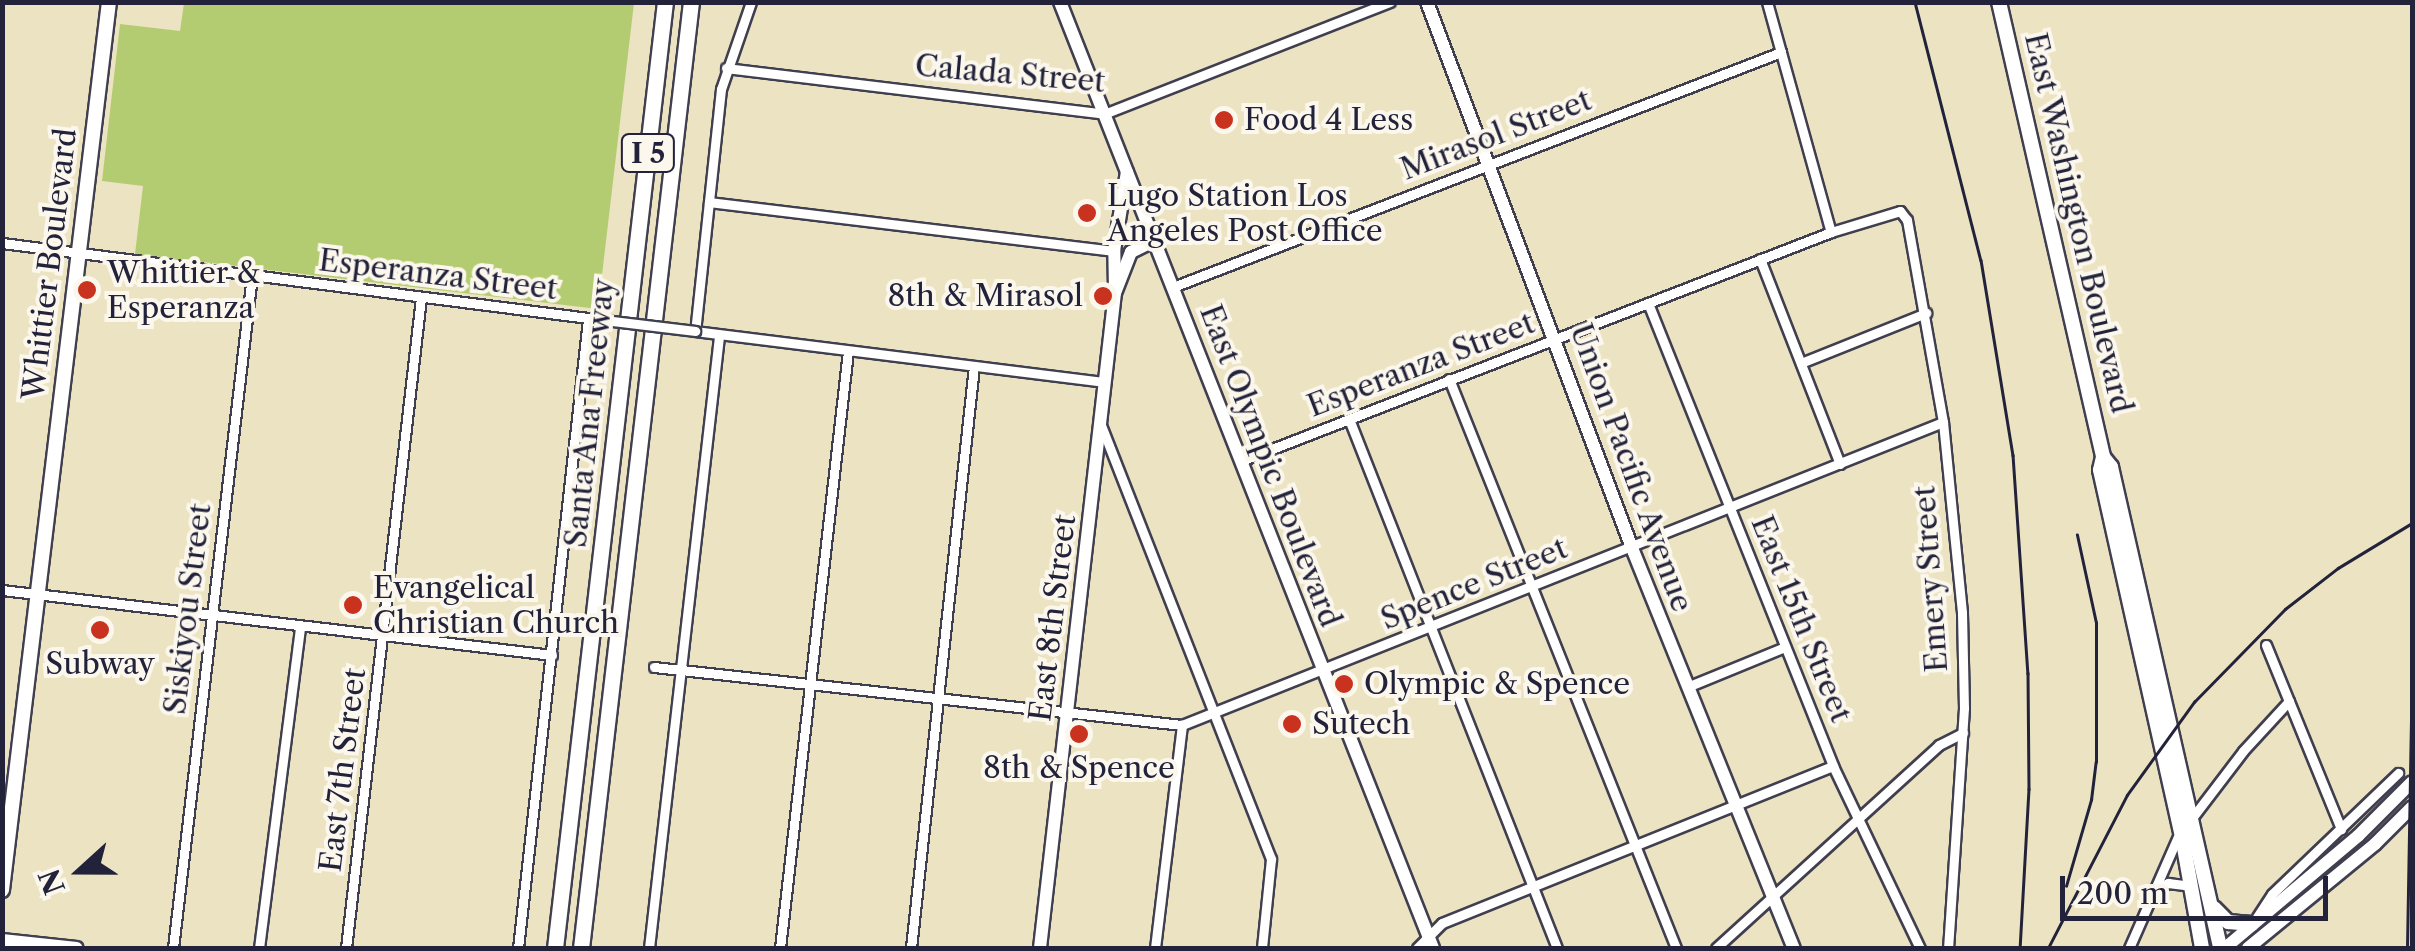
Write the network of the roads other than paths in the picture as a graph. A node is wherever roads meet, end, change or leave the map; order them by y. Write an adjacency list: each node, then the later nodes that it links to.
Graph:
1 (109, 2): 23 (main road, Whittier Boulevard)
2 (662, 2): 91 (highway, Santa Ana Freeway / I 5)
3 (691, 2): 11 (highway, Santa Ana Freeway / I 5)
4 (704, 2): 11 (highway)
5 (751, 2): 13 (street)
6 (1060, 2): 14 (main road, East Olympic Boulevard)
7 (1390, 2): 14 (street, Calada Street)
8 (1427, 2): 15 (main road, Union Pacific Avenue)
9 (1766, 2): 12 (street)
10 (1999, 2): 74 (main road, East Washington Boulevard)
11 (688, 26): 92 (highway, Santa Ana Freeway / I 5)
12 (1780, 52): 15 (street, Mirasol Street); 19 (street)
13 (726, 68): 14 (street, Calada Street); 17 (street)
14 (1104, 114): 16 (main road, East Olympic Boulevard)
15 (1489, 164): 26 (street, Mirasol Street); 34 (main road, Union Pacific Avenue)
16 (1127, 172): 20 (main road, East Olympic Boulevard); 22 (main road, East 8th Street)
17 (710, 202): 22 (street); 32 (street)
18 (1900, 211): 19 (street, Esperanza Street); 30 (street, Emery Street)
19 (1830, 232): 24 (street, Esperanza Street)
20 (1156, 240): 26 (main road, East Olympic Boulevard); 27 (main road, East 8th Street)
21 (2, 243): 23 (street, Esperanza Street)
22 (1114, 252): 27 (main road, East 8th Street)
23 (79, 253): 25 (street, Esperanza Street); 49 (main road, Whittier Boulevard)
24 (1760, 259): 29 (street, Esperanza Street); 36 (street)
25 (252, 276): 28 (street, Esperanza Street); 50 (street, Siskiyou Street)
26 (1173, 288): 43 (main road, East Olympic Boulevard)
27 (1115, 293): 39 (main road, East 8th Street)
28 (420, 298): 31 (street, Esperanza Street); 53 (street, East 7th Street)
29 (1648, 302): 34 (street, Esperanza Street); 45 (street, East 15th Street)
30 (1926, 314): 36 (street); 41 (street, Emery Street)
31 (588, 319): 32 (street, Esperanza Street, bridge); 56 (street)
32 (695, 331): 33 (street, Esperanza Street)
33 (719, 336): 35 (street, Esperanza Street); 58 (street)
34 (1554, 340): 38 (street, Esperanza Street); 46 (main road, Union Pacific Avenue)
35 (848, 351): 37 (street, Esperanza Street); 60 (street)
36 (1800, 363): 44 (street)
37 (974, 366): 39 (street, Esperanza Street); 62 (street)
38 (1449, 380): 40 (street, Esperanza Street); 47 (street)
39 (1105, 382): 42 (main road, East 8th Street)
40 (1349, 419): 43 (street, Esperanza Street); 52 (street)
41 (1943, 422): 44 (street, Spence Street); 67 (street, Emery Street)
42 (1101, 425): 64 (main road, East 8th Street); 65 (street)
43 (1240, 461): 59 (main road, East Olympic Boulevard)
44 (1840, 464): 45 (street, Spence Street)
45 (1729, 508): 46 (street, Spence Street); 55 (street, East 15th Street)
46 (1632, 548): 47 (street, Spence Street); 61 (main road, Union Pacific Avenue)
47 (1531, 588): 52 (street, Spence Street); 76 (street)
48 (2, 590): 49 (street)
49 (37, 595): 50 (street); 79 (main road, Whittier Boulevard)
50 (212, 618): 51 (street); 87 (street, Siskiyou Street)
51 (300, 628): 53 (street); 88 (street)
52 (1432, 628): 59 (street, Spence Street); 77 (street)
53 (383, 637): 56 (street); 89 (street, East 7th Street)
54 (2266, 645): 63 (street)
55 (1785, 647): 61 (street); 68 (street, East 15th Street)
56 (552, 656): 90 (street)
57 (654, 667): 58 (street, Spence Street)
58 (680, 668): 60 (street, Spence Street); 93 (street)
59 (1323, 671): 65 (street, Spence Street); 85 (main road, East Olympic Boulevard)
60 (809, 682): 62 (street, Spence Street); 94 (street)
61 (1688, 687): 71 (main road, Union Pacific Avenue)
62 (939, 699): 64 (street, Spence Street); 95 (street)
63 (2289, 701): 74 (street); 75 (street)
64 (1066, 712): 66 (street, Spence Street); 96 (main road, East 8th Street)
65 (1217, 714): 66 (street, Spence Street); 98 (street)
66 (1182, 726): 97 (street)
67 (1963, 733): 73 (street); 105 (street, Emery Street)
68 (1833, 766): 71 (street); 73 (street, East 15th Street)
69 (2398, 773): 75 (street)
70 (2412, 782): 83 (main road)
71 (1733, 805): 76 (street); 81 (main road, Union Pacific Avenue)
72 (2412, 807): 109 (main road)
73 (1861, 816): 81 (street); 104 (street, East 15th Street)
74 (2186, 825): 78 (main road, East Washington Boulevard); 80 (street); 82 (main road, East Washington Boulevard)
75 (2341, 828): 83 (street)
76 (1632, 846): 77 (street); 101 (street)
77 (1533, 886): 85 (street); 100 (street)
78 (2192, 886): 80 (street); 107 (main road, East Washington Boulevard)
79 (2, 890)
80 (2154, 890): 106 (street)
81 (1773, 900): 102 (street); 103 (main road, Union Pacific Avenue)
82 (2213, 907): 83 (main road); 108 (main road, East Washington Boulevard)
83 (2252, 924): 108 (main road)
84 (2, 940): 86 (main road)
85 (1430, 942): 99 (street)
86 (78, 948)
87 (173, 948)
88 (259, 948)
89 (346, 948)
90 (518, 948)
91 (555, 948)
92 (582, 948)
93 (649, 948)
94 (780, 948)
95 (911, 948)
96 (1040, 948)
97 (1155, 948)
98 (1262, 948)
99 (1418, 948)
100 (1557, 948)
101 (1676, 948)
102 (1716, 948)
103 (1794, 948)
104 (1920, 948)
105 (1948, 948)
106 (2129, 948)
107 (2202, 948)
108 (2223, 948)
109 (2248, 948)

